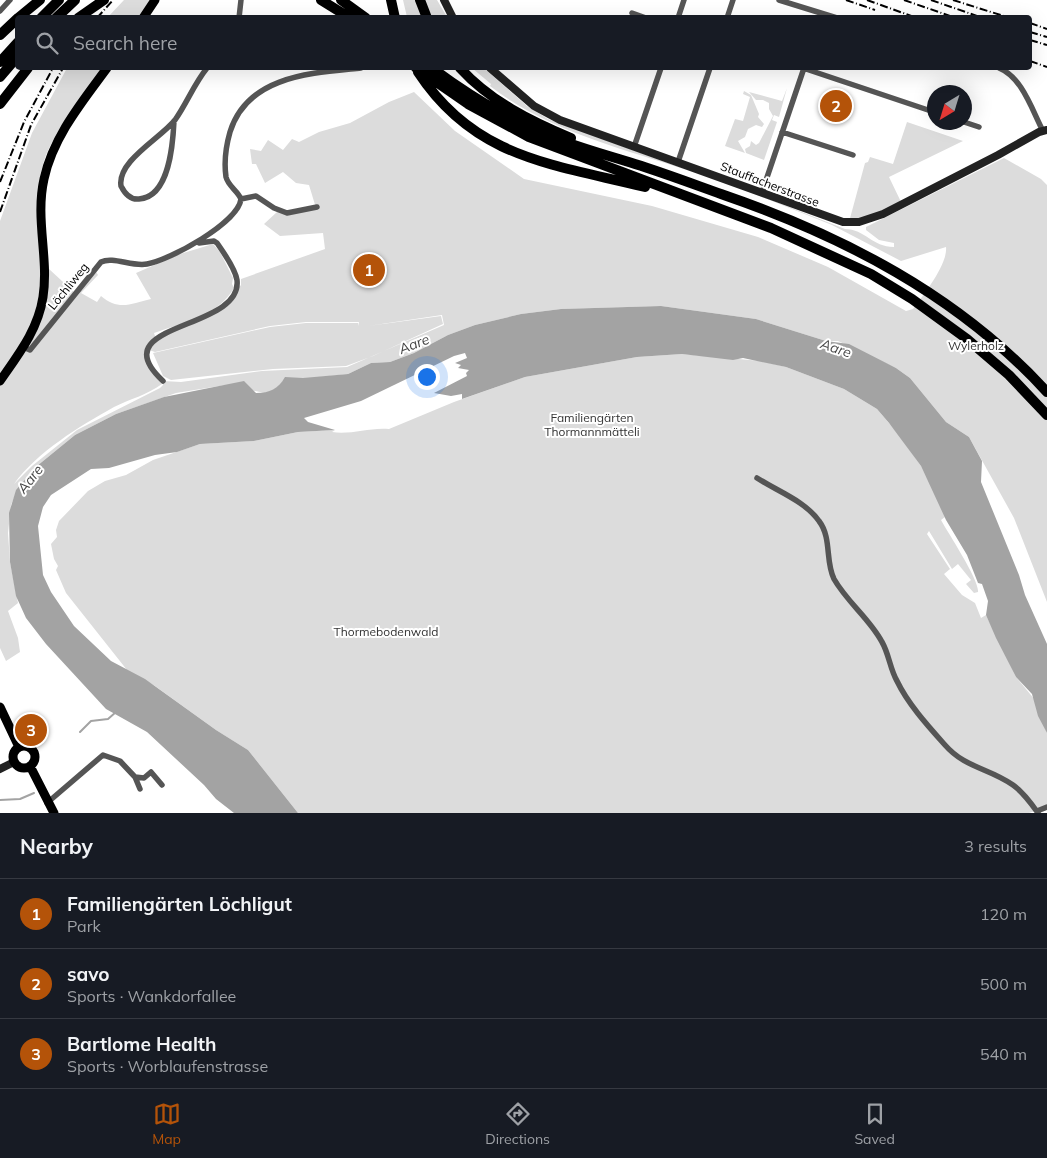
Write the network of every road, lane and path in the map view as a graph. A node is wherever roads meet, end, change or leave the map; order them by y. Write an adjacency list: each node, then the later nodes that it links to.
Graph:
1 (10, 0): 16 (street)
2 (40, 0): 18 (highway)
3 (59, 0): 19 (highway)
4 (75, 0): 20 (highway)
5 (104, 0): 21 (highway)
6 (155, 0): 22 (main road)
7 (241, 0): 23 (street)
8 (321, 0): 24 (highway)
9 (341, 0): 25 (highway)
10 (391, 0): 26 (highway)
11 (420, 0): 27 (highway)
12 (444, 0): 28 (street)
13 (684, 0): 30 (street)
14 (733, 0): 31 (street)
15 (779, 0): 32 (street)
16 (0, 11)
17 (632, 13): 29 (street)
18 (21, 15)
19 (44, 15)
20 (59, 15)
21 (82, 15)
22 (145, 15)
23 (238, 15)
24 (345, 15)
25 (362, 15)
26 (394, 15)
27 (426, 15)
28 (452, 15)
29 (638, 15)
30 (679, 15)
31 (728, 15)
32 (821, 15)
33 (15, 21): 34 (highway)
34 (0, 34)
35 (15, 45): 37 (highway)
36 (15, 60): 52 (highway)
37 (0, 62)
38 (26, 70): 54 (highway)
39 (106, 70): 70 (main road)
40 (206, 70): 56 (street)
41 (346, 70): 67 (street)
42 (418, 70): 66 (highway)
43 (419, 70): 53 (highway)
44 (434, 70): 53 (highway)
45 (463, 70): 64 (highway)
46 (492, 70): 61 (street, Stauffacherstrasse)
47 (660, 70): 61 (street)
48 (709, 70): 63 (street)
49 (803, 70): 60 (street)
50 (810, 70): 55 (street)
51 (1004, 70): 59 (street)
52 (0, 77)
53 (459, 93): 64 (highway); 66 (highway)
54 (0, 104)
55 (927, 110)
56 (174, 121): 56 (street)
57 (972, 125): 58 (street)
58 (979, 127)
59 (1045, 130): 65 (street, Stauffacherstrasse)
60 (782, 132): 62 (street); 65 (street)
61 (634, 147): 63 (street, Stauffacherstrasse)
62 (853, 155)
63 (678, 162): 65 (street, Stauffacherstrasse)
64 (634, 164): 73 (highway)
65 (762, 192)
66 (675, 194): 74 (highway)
67 (241, 199): 68 (street); 69 (street, Löchliweg)
68 (316, 207)
69 (197, 243): 70 (street, Löchliweg); 72 (street)
70 (23, 347): 71 (main road)
71 (0, 381)
72 (162, 381)
73 (1047, 392)
74 (1047, 415)
75 (757, 478): 86 (street)
76 (0, 707): 77 (main road)
77 (19, 747): 78 (main road); 79 (main road)
78 (14, 762): 79 (main road); 80 (street)
79 (30, 766): 84 (main road)
80 (0, 769)
81 (135, 777): 82 (street); 83 (street); 84 (street)
82 (162, 785)
83 (140, 789)
84 (47, 803): 87 (main road)
85 (1047, 807): 86 (street)
86 (1037, 812)
87 (54, 813)

